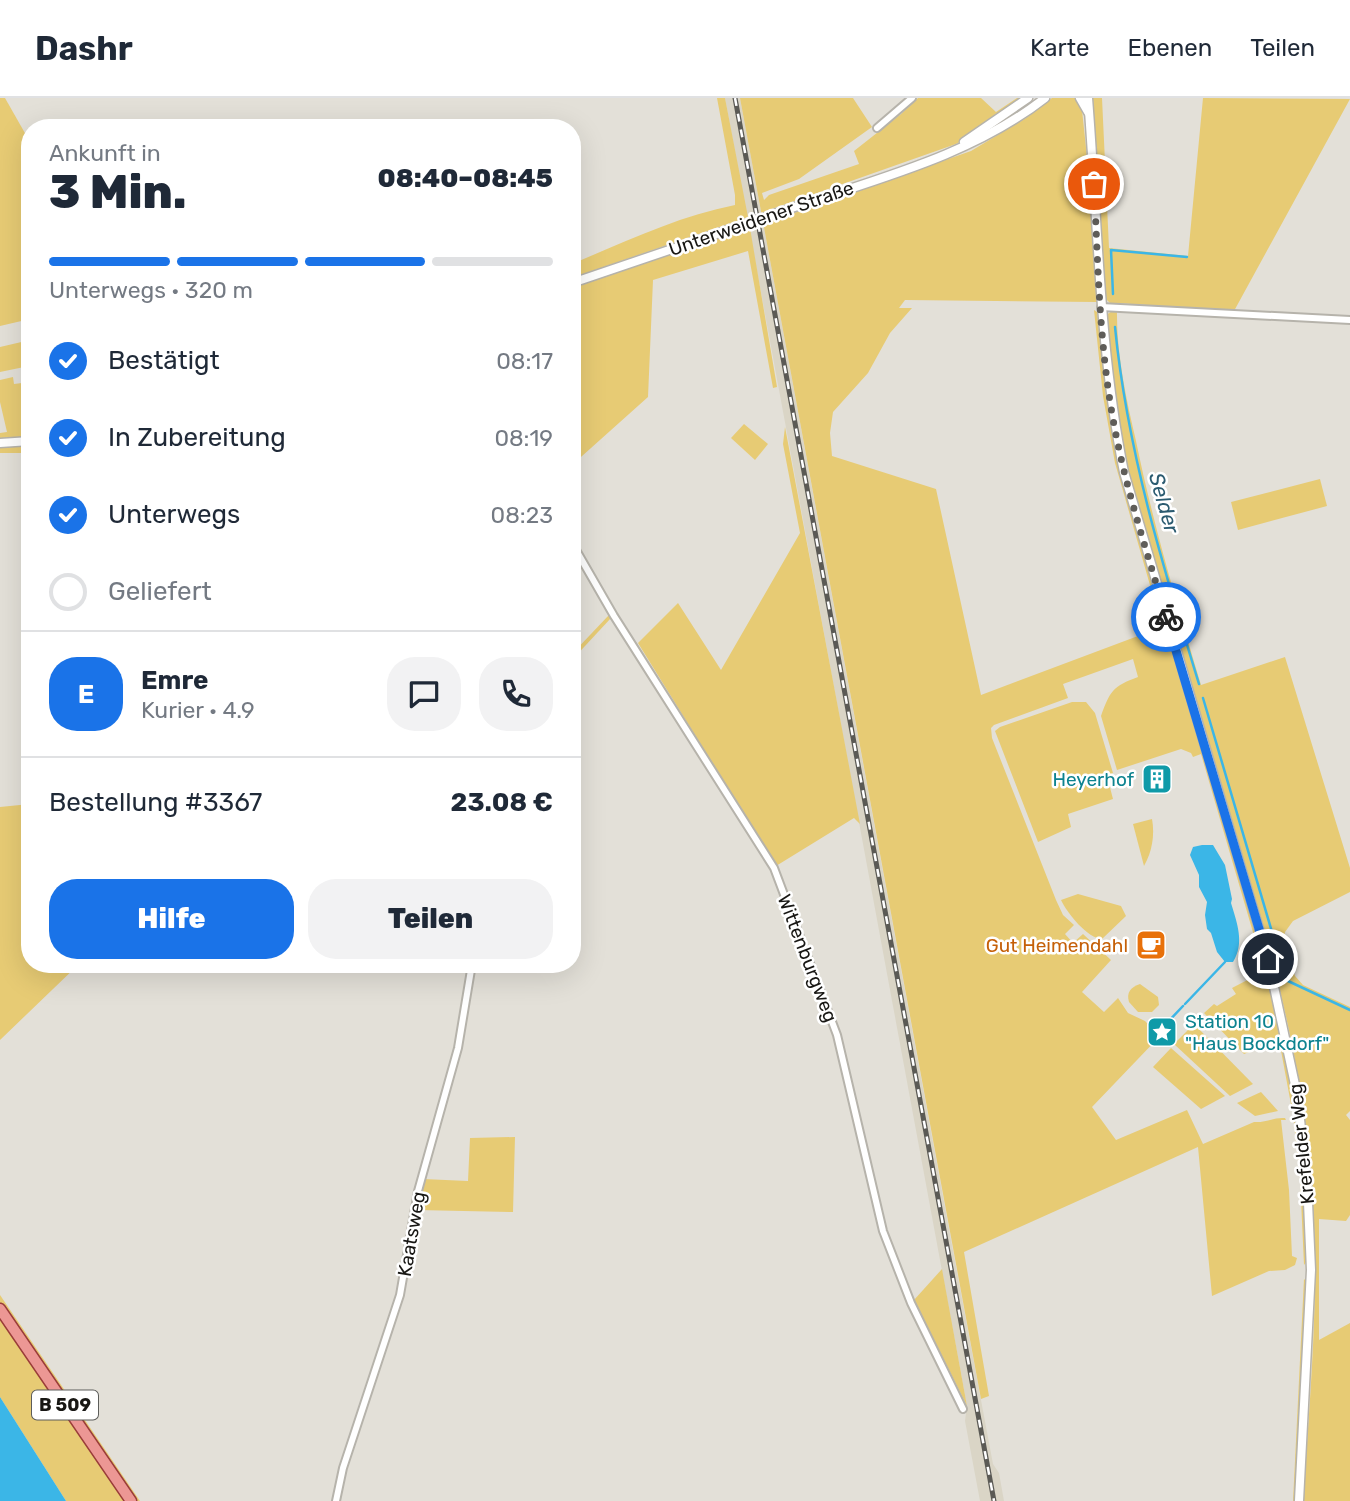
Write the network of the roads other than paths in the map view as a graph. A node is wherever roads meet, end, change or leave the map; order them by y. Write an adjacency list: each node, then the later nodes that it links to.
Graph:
1 (912, 98): 7 (street)
2 (1028, 98): 8 (street, Unterweidener Straße)
3 (1045, 98): 8 (street, Unterweidener Straße)
4 (1080, 98): 6 (street)
5 (1088, 98): 6 (street, Krefelder Weg)
6 (1089, 114): 10 (street, Krefelder Weg)
7 (877, 128)
8 (950, 151): 9 (street, Unterweidener Straße, bridge)
9 (581, 280)
10 (1101, 307): 11 (street); 20 (street, Krefelder Weg)
11 (1350, 320)
12 (21, 442): 13 (street)
13 (0, 443)
14 (581, 559): 17 (street, Wittenburgweg)
15 (470, 973): 19 (street, Kaatsweg)
16 (0, 1309): 18 (main road, B 509)
17 (963, 1409)
18 (131, 1501)
19 (336, 1501)
20 (1299, 1501)

